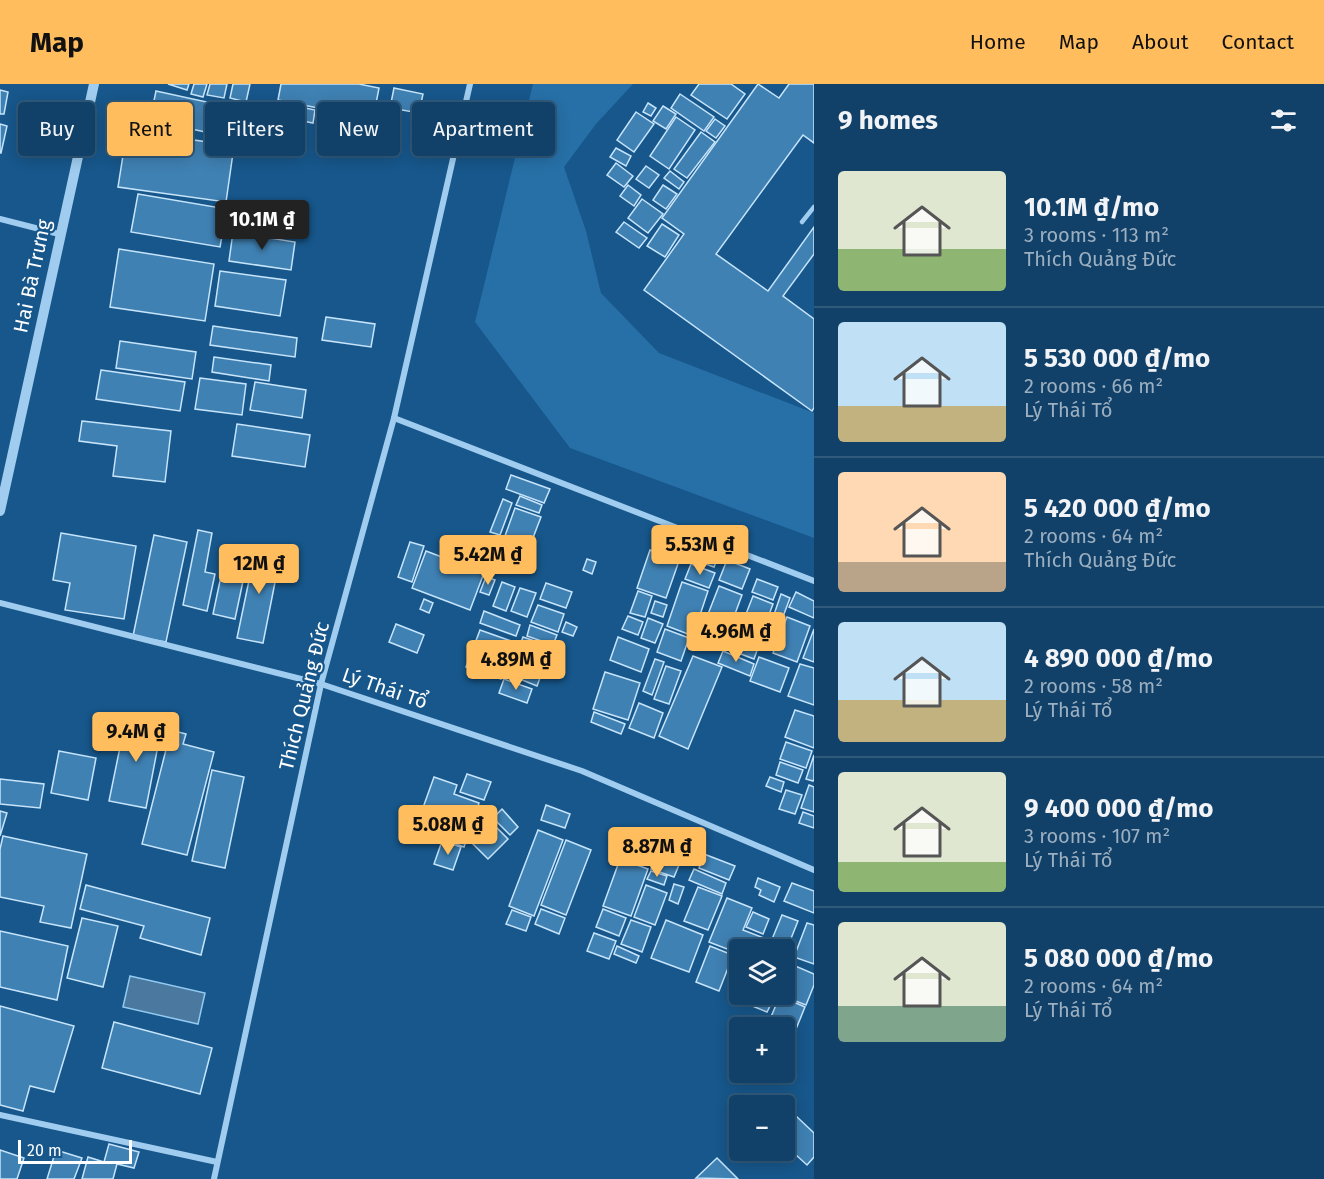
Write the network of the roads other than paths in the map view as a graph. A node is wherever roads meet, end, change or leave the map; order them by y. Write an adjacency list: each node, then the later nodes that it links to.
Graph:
1 (94, 84): 6 (street, Hai Bà Trưng)
2 (470, 84): 7 (street, Thích Quảng Đức)
3 (814, 207): 5 (lane)
4 (0, 219): 6 (street)
5 (802, 222)
6 (59, 234): 8 (street, Hai Bà Trưng)
7 (394, 418): 9 (street); 11 (street, Thích Quảng Đức)
8 (0, 511)
9 (814, 581)
10 (0, 603): 11 (street, Lý Thái Tổ)
11 (321, 684): 12 (street, Lý Thái Tổ); 14 (street, Thích Quảng Đức)
12 (814, 870)
13 (0, 1115): 14 (street)
14 (217, 1162): 15 (street, Thích Quảng Đức)
15 (214, 1179)

